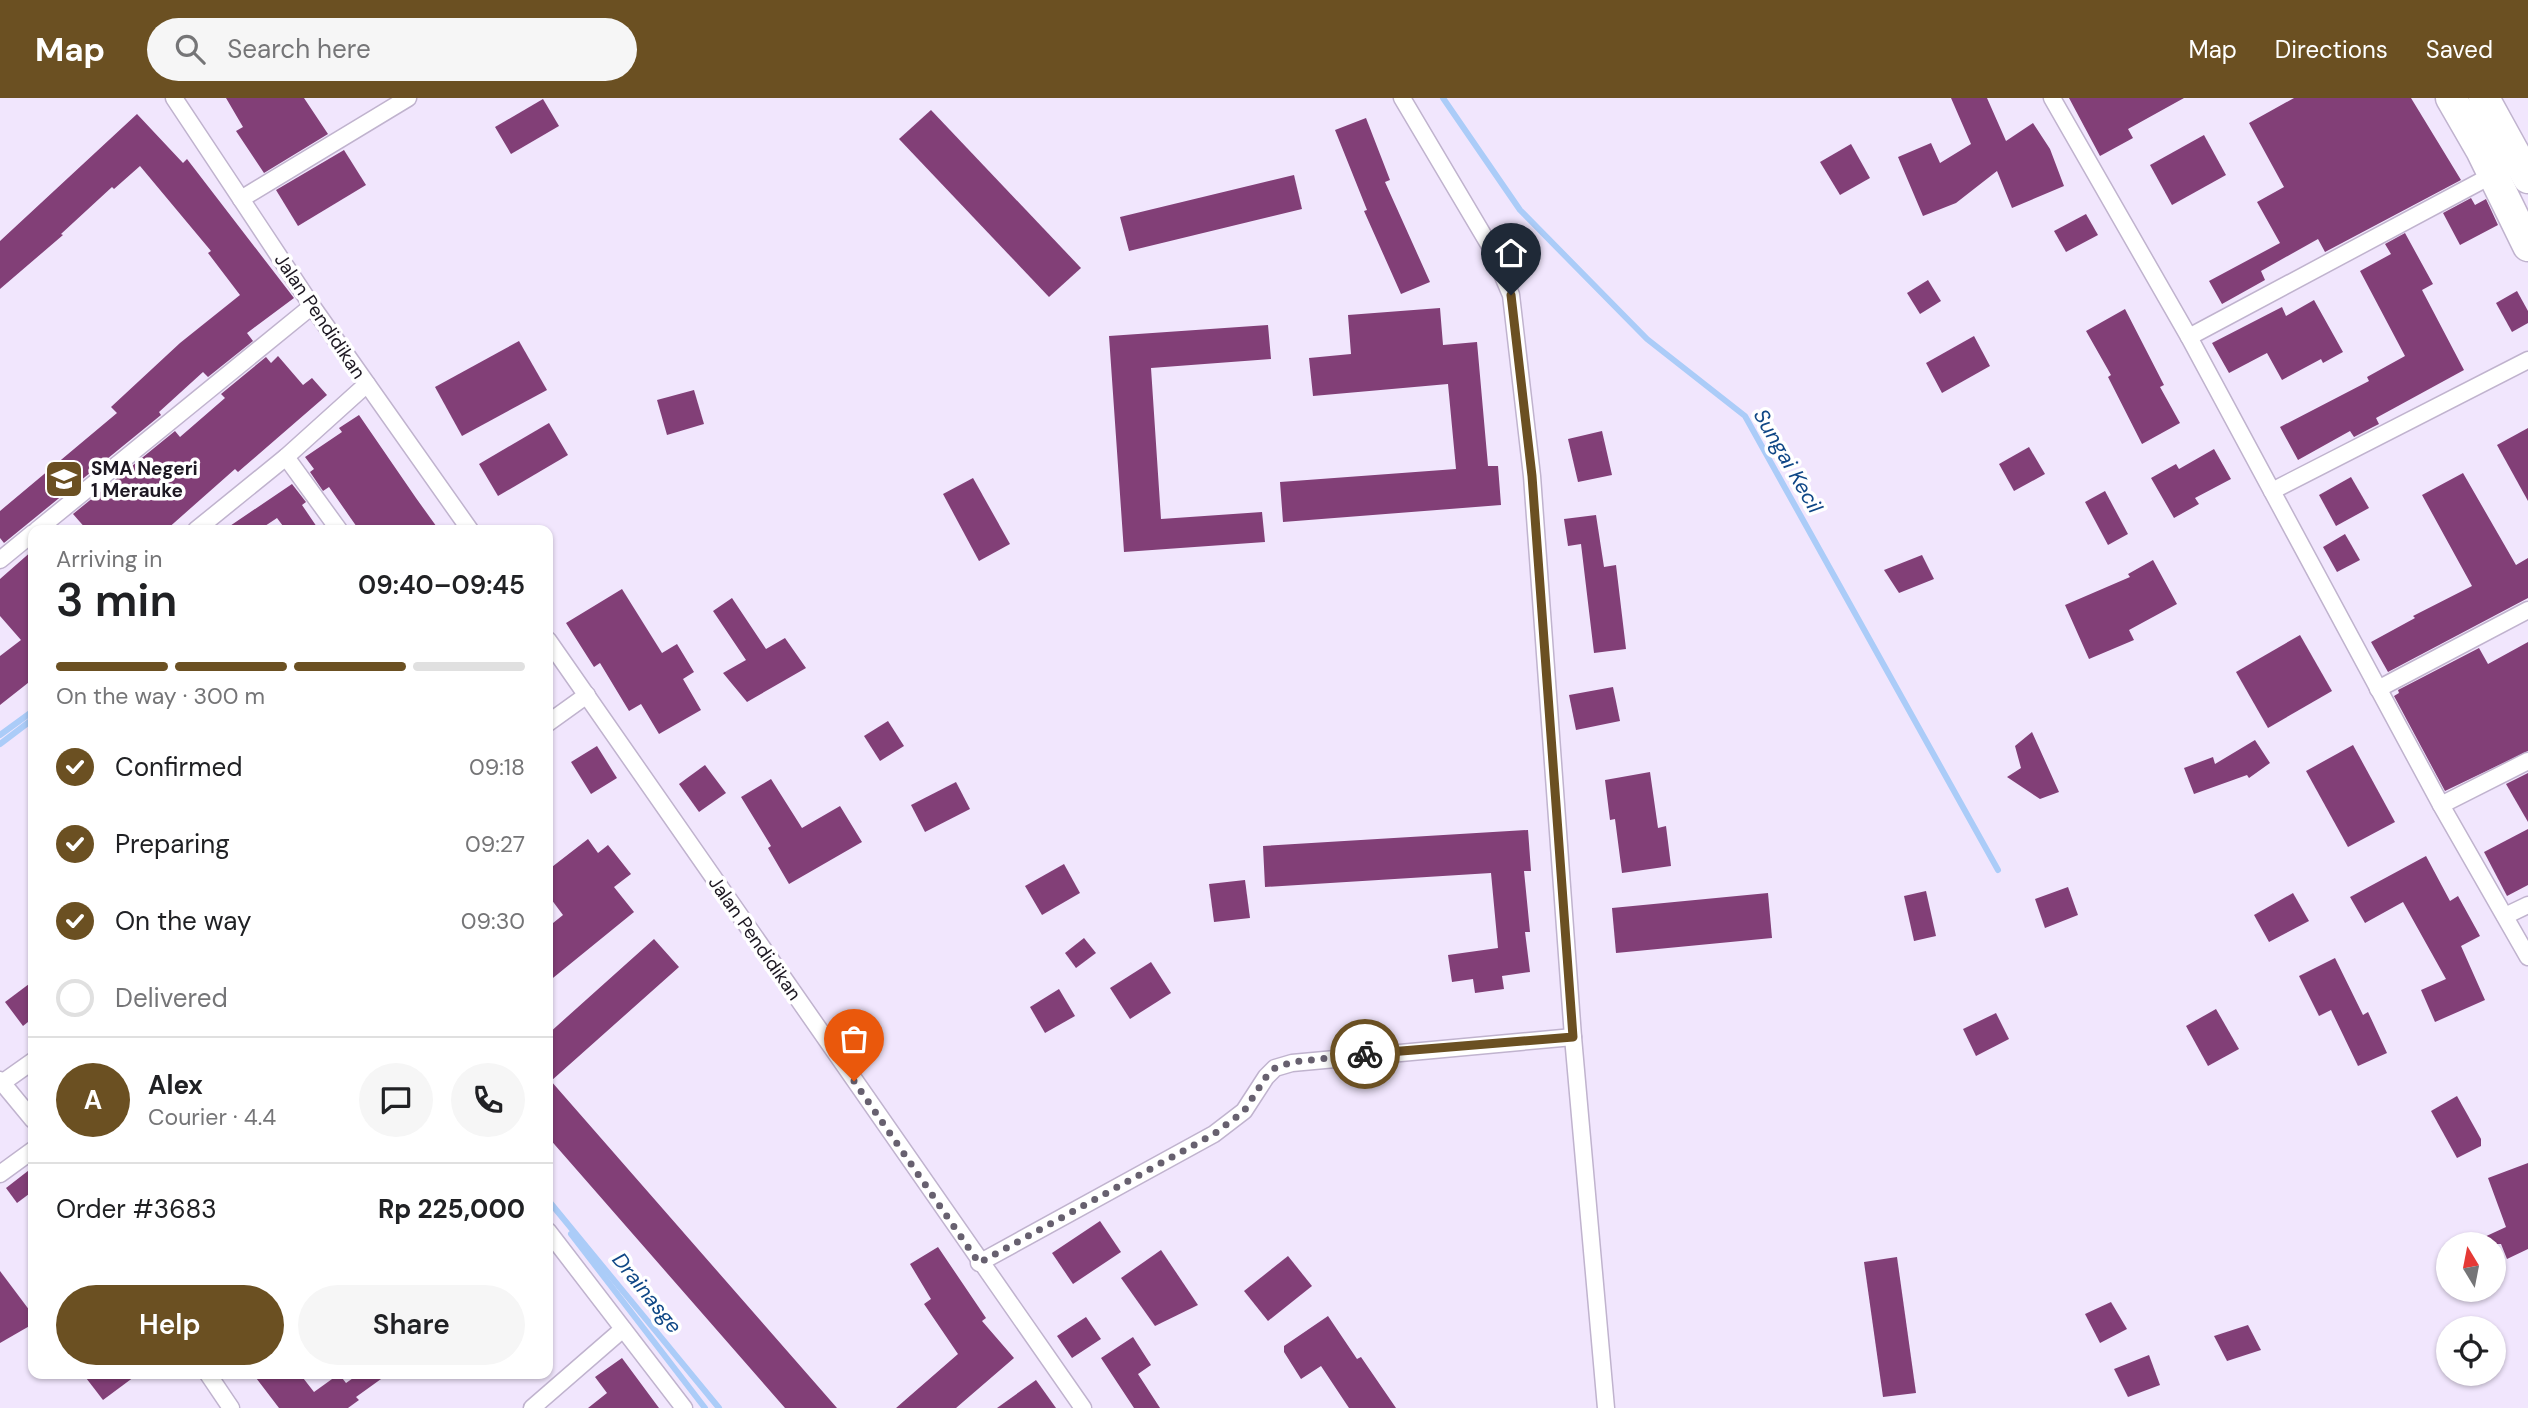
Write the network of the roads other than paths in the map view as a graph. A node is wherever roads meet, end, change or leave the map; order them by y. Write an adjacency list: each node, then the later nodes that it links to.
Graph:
1 (174, 98): 8 (street, Jalan Pendidikan)
2 (408, 98): 8 (street)
3 (1402, 98): 32 (street)
4 (2052, 98): 11 (street)
5 (2451, 98): 7 (highway)
6 (2484, 98): 7 (highway)
7 (2514, 172): 9 (highway); 11 (street)
8 (241, 199): 10 (street, Jalan Pendidikan)
9 (2528, 246)
10 (312, 306): 13 (street, Jalan Pendidikan); 16 (street)
11 (2189, 337): 15 (street)
12 (2528, 360): 15 (street)
13 (367, 384): 14 (street); 19 (street, Jalan Pendidikan)
14 (286, 457): 17 (street); 18 (street)
15 (2272, 491): 24 (street)
16 (44, 525)
17 (202, 525)
18 (335, 525)
19 (466, 525)
20 (28, 538): 21 (street)
21 (0, 560)
22 (2528, 610): 24 (street)
23 (553, 647): 25 (street, Jalan Pendidikan)
24 (2378, 689): 28 (street)
25 (587, 695): 26 (street); 39 (street, Jalan Pendidikan)
26 (553, 719)
27 (2528, 761): 28 (street)
28 (2441, 805): 30 (street)
29 (2528, 905): 30 (street)
30 (2505, 916): 31 (street)
31 (2528, 957)
32 (1573, 1037): 39 (street); 46 (street)
33 (28, 1064): 34 (street)
34 (1, 1082): 35 (street)
35 (28, 1114)
36 (28, 1154): 37 (street)
37 (0, 1174)
38 (553, 1238): 40 (street)
39 (979, 1263): 45 (street, Jalan Pendidikan)
40 (623, 1329): 43 (street); 44 (street)
41 (211, 1379): 42 (street)
42 (231, 1408)
43 (532, 1408)
44 (684, 1408)
45 (1083, 1408)
46 (1606, 1408)

